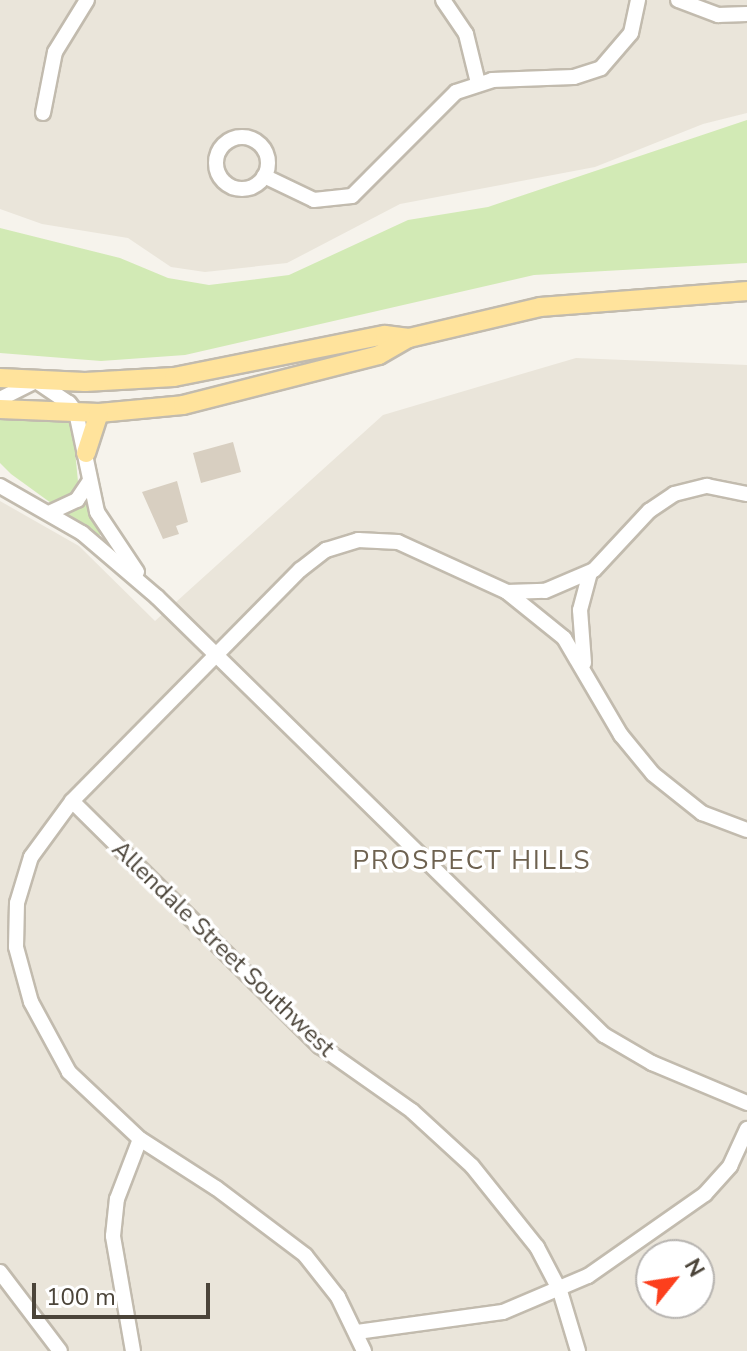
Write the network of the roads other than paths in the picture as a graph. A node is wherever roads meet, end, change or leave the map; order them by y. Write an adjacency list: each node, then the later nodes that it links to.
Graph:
1 (87, 0): 7 (street)
2 (443, 0): 6 (street)
3 (638, 0): 6 (street)
4 (678, 0): 5 (street)
5 (747, 14)
6 (478, 83): 8 (street)
7 (43, 113)
8 (264, 176)
9 (747, 291): 10 (main road)
10 (409, 338): 12 (main road); 16 (main road)
11 (0, 378): 12 (main road)
12 (36, 381): 13 (street); 15 (street)
13 (0, 399)
14 (0, 409): 15 (main road)
15 (76, 412): 16 (main road); 17 (street)
16 (99, 413): 17 (main road)
17 (86, 453): 19 (street)
18 (0, 475): 22 (street)
19 (89, 482): 23 (street); 26 (street)
20 (0, 486): 22 (street)
21 (747, 494): 24 (street)
22 (21, 497): 23 (street)
23 (51, 512): 26 (street)
24 (590, 573): 25 (street); 28 (street)
25 (507, 592): 27 (street); 28 (street)
26 (157, 597): 27 (street)
27 (216, 656): 29 (street); 31 (street)
28 (586, 668): 30 (street)
29 (72, 801): 33 (street); 35 (street, Allendale Street Southwest)
30 (747, 830)
31 (747, 1103)
32 (747, 1129): 35 (street)
33 (140, 1139): 36 (street); 38 (street)
34 (0, 1272): 37 (street)
35 (560, 1291): 36 (street); 40 (street, Allendale Street Southwest)
36 (357, 1332): 39 (street)
37 (60, 1351)
38 (133, 1351)
39 (364, 1351)
40 (578, 1351)

